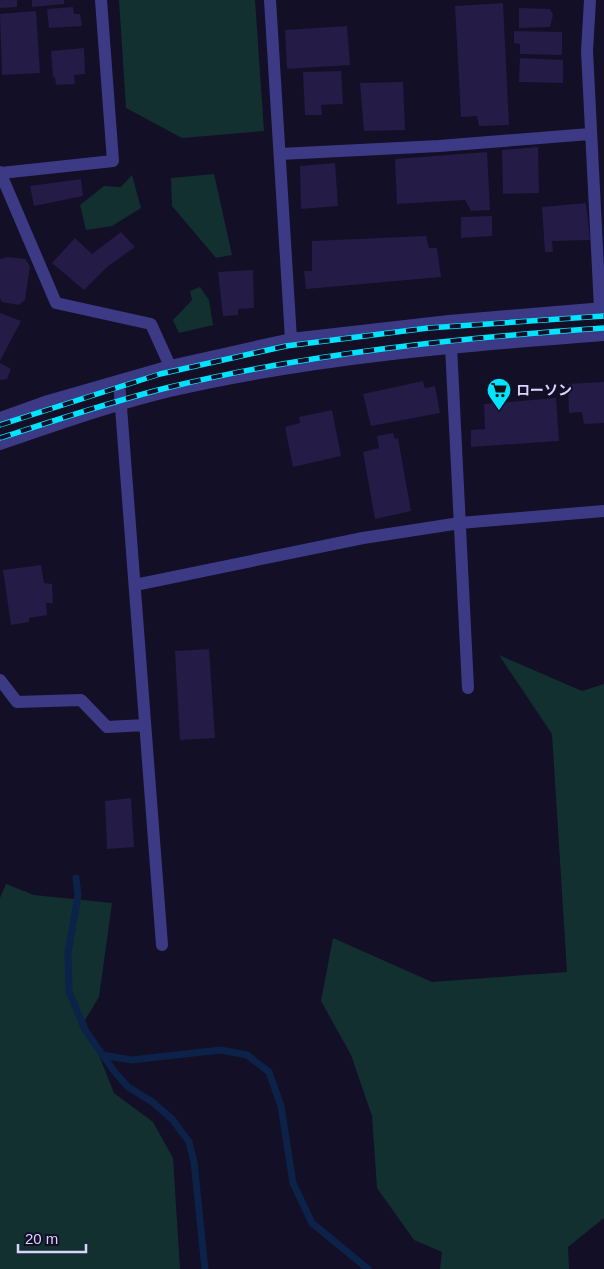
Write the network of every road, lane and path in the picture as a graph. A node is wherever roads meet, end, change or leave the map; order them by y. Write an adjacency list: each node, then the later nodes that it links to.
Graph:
1 (101, 0): 6 (street)
2 (270, 0): 5 (street)
3 (590, 0): 4 (street)
4 (590, 134): 5 (street); 7 (street)
5 (280, 154): 9 (street)
6 (0, 172): 11 (street)
7 (602, 308): 9 (street)
8 (604, 335): 10 (street)
9 (291, 339): 11 (street)
10 (451, 346): 13 (street); 17 (street)
11 (170, 366): 12 (street)
12 (119, 381): 13 (street); 14 (street)
13 (121, 406): 15 (street); 18 (street)
14 (0, 418)
15 (0, 444)
16 (604, 512): 17 (street)
17 (460, 523): 18 (street); 20 (street)
18 (134, 585): 21 (street)
19 (0, 680): 21 (street)
20 (468, 688)
21 (145, 725): 22 (street)
22 (162, 945)

